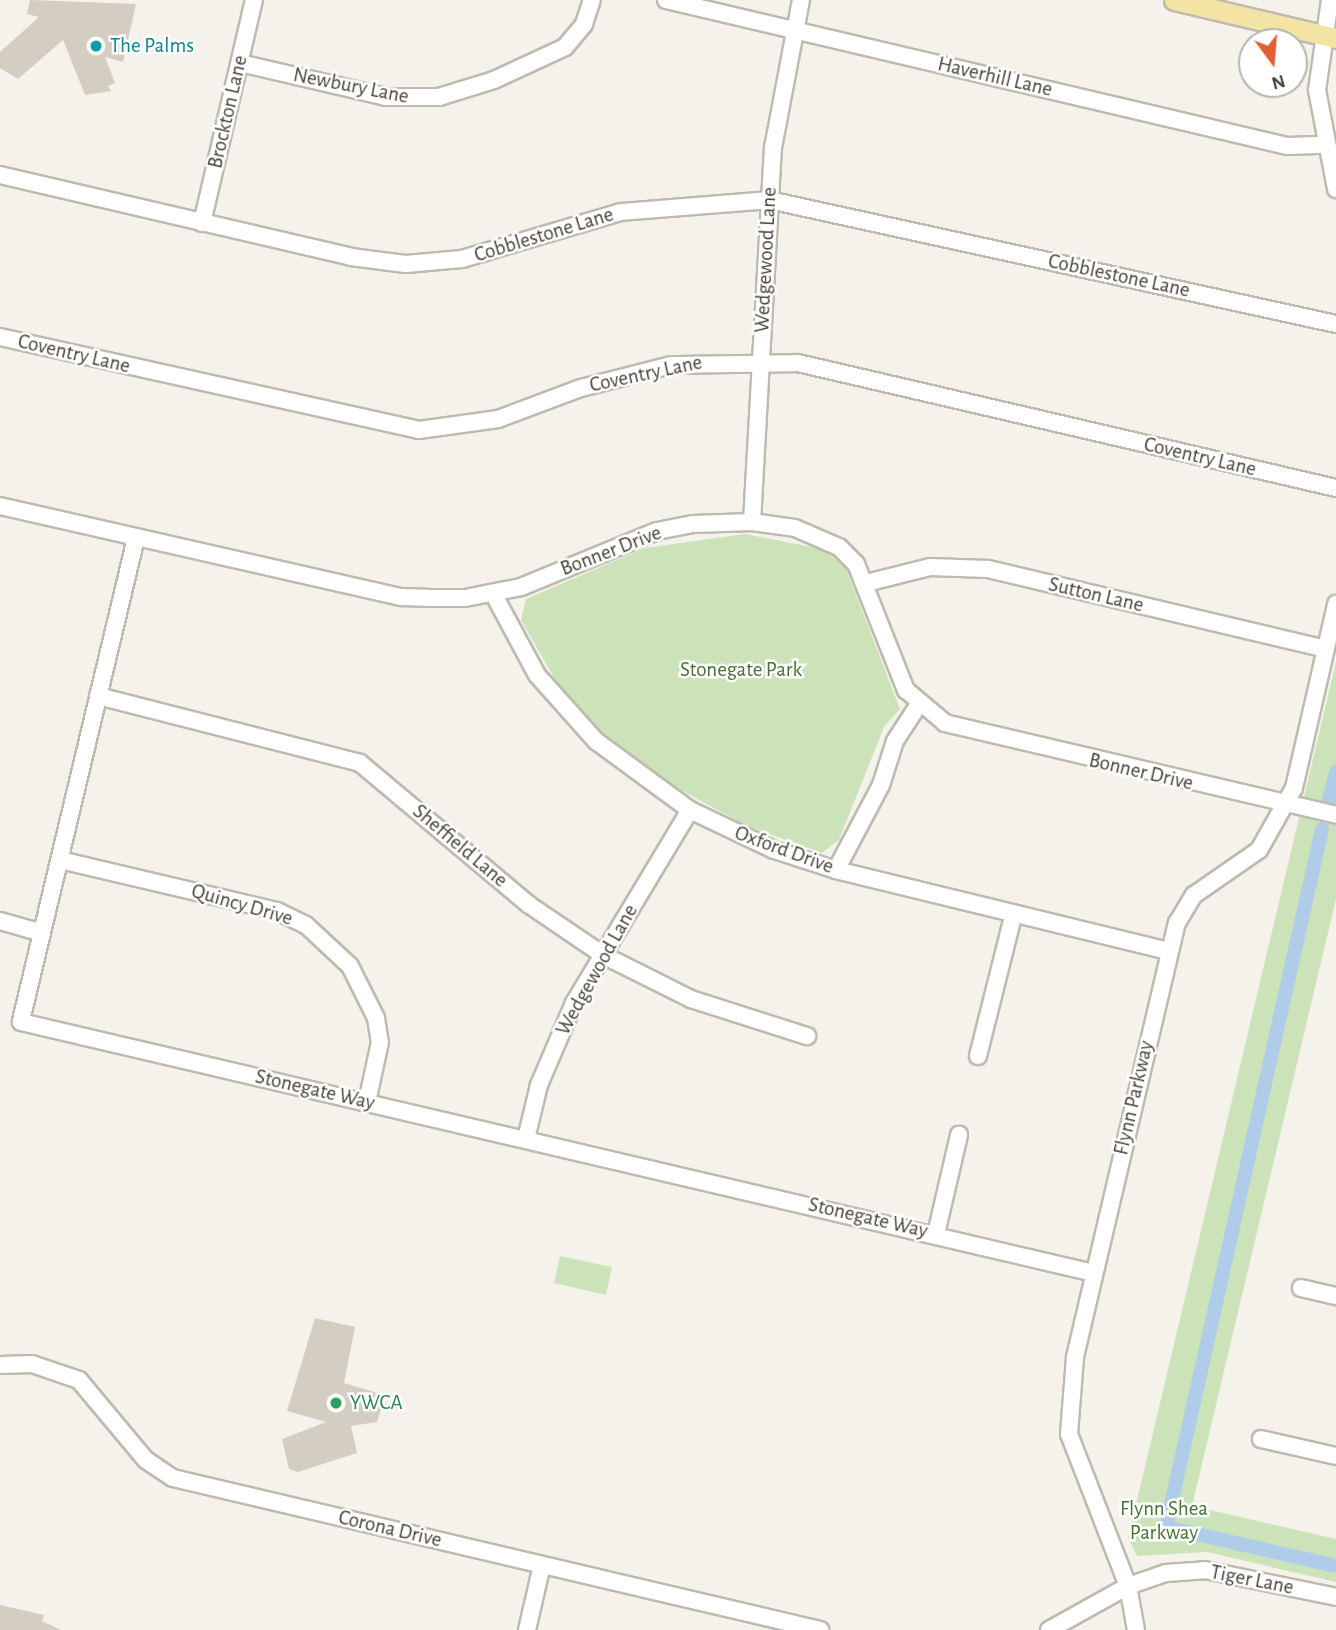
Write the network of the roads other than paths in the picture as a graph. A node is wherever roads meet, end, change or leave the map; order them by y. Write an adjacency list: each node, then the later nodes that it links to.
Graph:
1 (254, 0): 9 (street, Brockton Lane)
2 (592, 0): 9 (street, Newbury Lane)
3 (666, 0): 7 (street, Haverhill Lane)
4 (801, 0): 7 (street, Wedgewood Lane)
5 (1174, 0): 8 (main road)
6 (1331, 0): 8 (street)
7 (793, 29): 10 (street, Haverhill Lane); 13 (street, Wedgewood Lane)
8 (1330, 36): 10 (street)
9 (240, 63): 14 (street, Brockton Lane)
10 (1325, 145): 12 (street)
11 (0, 175): 14 (street, Cobblestone Lane)
12 (1336, 189)
13 (769, 200): 14 (street, Cobblestone Lane); 15 (street, Cobblestone Lane); 17 (street, Wedgewood Lane)
14 (202, 223)
15 (1336, 324)
16 (0, 337): 17 (street, Coventry Lane)
17 (761, 360): 18 (street, Coventry Lane); 20 (street, Wedgewood Lane)
18 (1336, 488)
19 (0, 506): 21 (street, Bonner Drive)
20 (752, 522): 22 (street, Bonner Drive); 23 (street, Bonner Drive)
21 (136, 538): 23 (street, Bonner Drive); 26 (street, Stonegate Way)
22 (866, 583): 25 (street, Sutton Lane); 27 (street, Bonner Drive)
23 (494, 594): 29 (street, Oxford Drive)
24 (1336, 604): 25 (street, Flynn Parkway)
25 (1326, 649): 28 (street, Flynn Parkway)
26 (98, 696): 31 (street, Stonegate Way); 37 (street, Sheffield Lane)
27 (919, 704): 28 (street, Bonner Drive); 32 (street)
28 (1284, 804): 30 (street, Bonner Drive); 36 (street, Flynn Parkway)
29 (690, 810): 32 (street, Oxford Drive); 37 (street, Wedgewood Lane)
30 (1336, 815)
31 (60, 860): 35 (street, Stonegate Way); 40 (street, Quincy Drive)
32 (836, 870): 33 (street, Oxford Drive)
33 (1014, 913): 36 (street, Oxford Drive); 39 (street)
34 (0, 922): 35 (street)
35 (42, 933): 40 (street, Stonegate Way)
36 (1168, 951): 44 (street, Flynn Parkway)
37 (603, 955): 38 (street, Sheffield Lane); 42 (street, Wedgewood Lane)
38 (807, 1036)
39 (978, 1056)
40 (367, 1102): 42 (street, Stonegate Way)
41 (959, 1135): 43 (street)
42 (526, 1139): 43 (street, Stonegate Way)
43 (936, 1234): 44 (street, Stonegate Way)
44 (1094, 1273): 51 (street, Flynn Parkway)
45 (1301, 1288): 46 (street)
46 (1336, 1296)
47 (0, 1365): 50 (street, Corona Drive)
48 (1261, 1439): 49 (street)
49 (1336, 1456)
50 (542, 1565): 53 (street); 54 (street, Corona Drive)
51 (1128, 1586): 52 (street, Tiger Lane); 55 (street); 56 (street, Flynn Parkway)
52 (1336, 1597)
53 (527, 1630)
54 (820, 1630)
55 (1049, 1630)
56 (1136, 1630)

